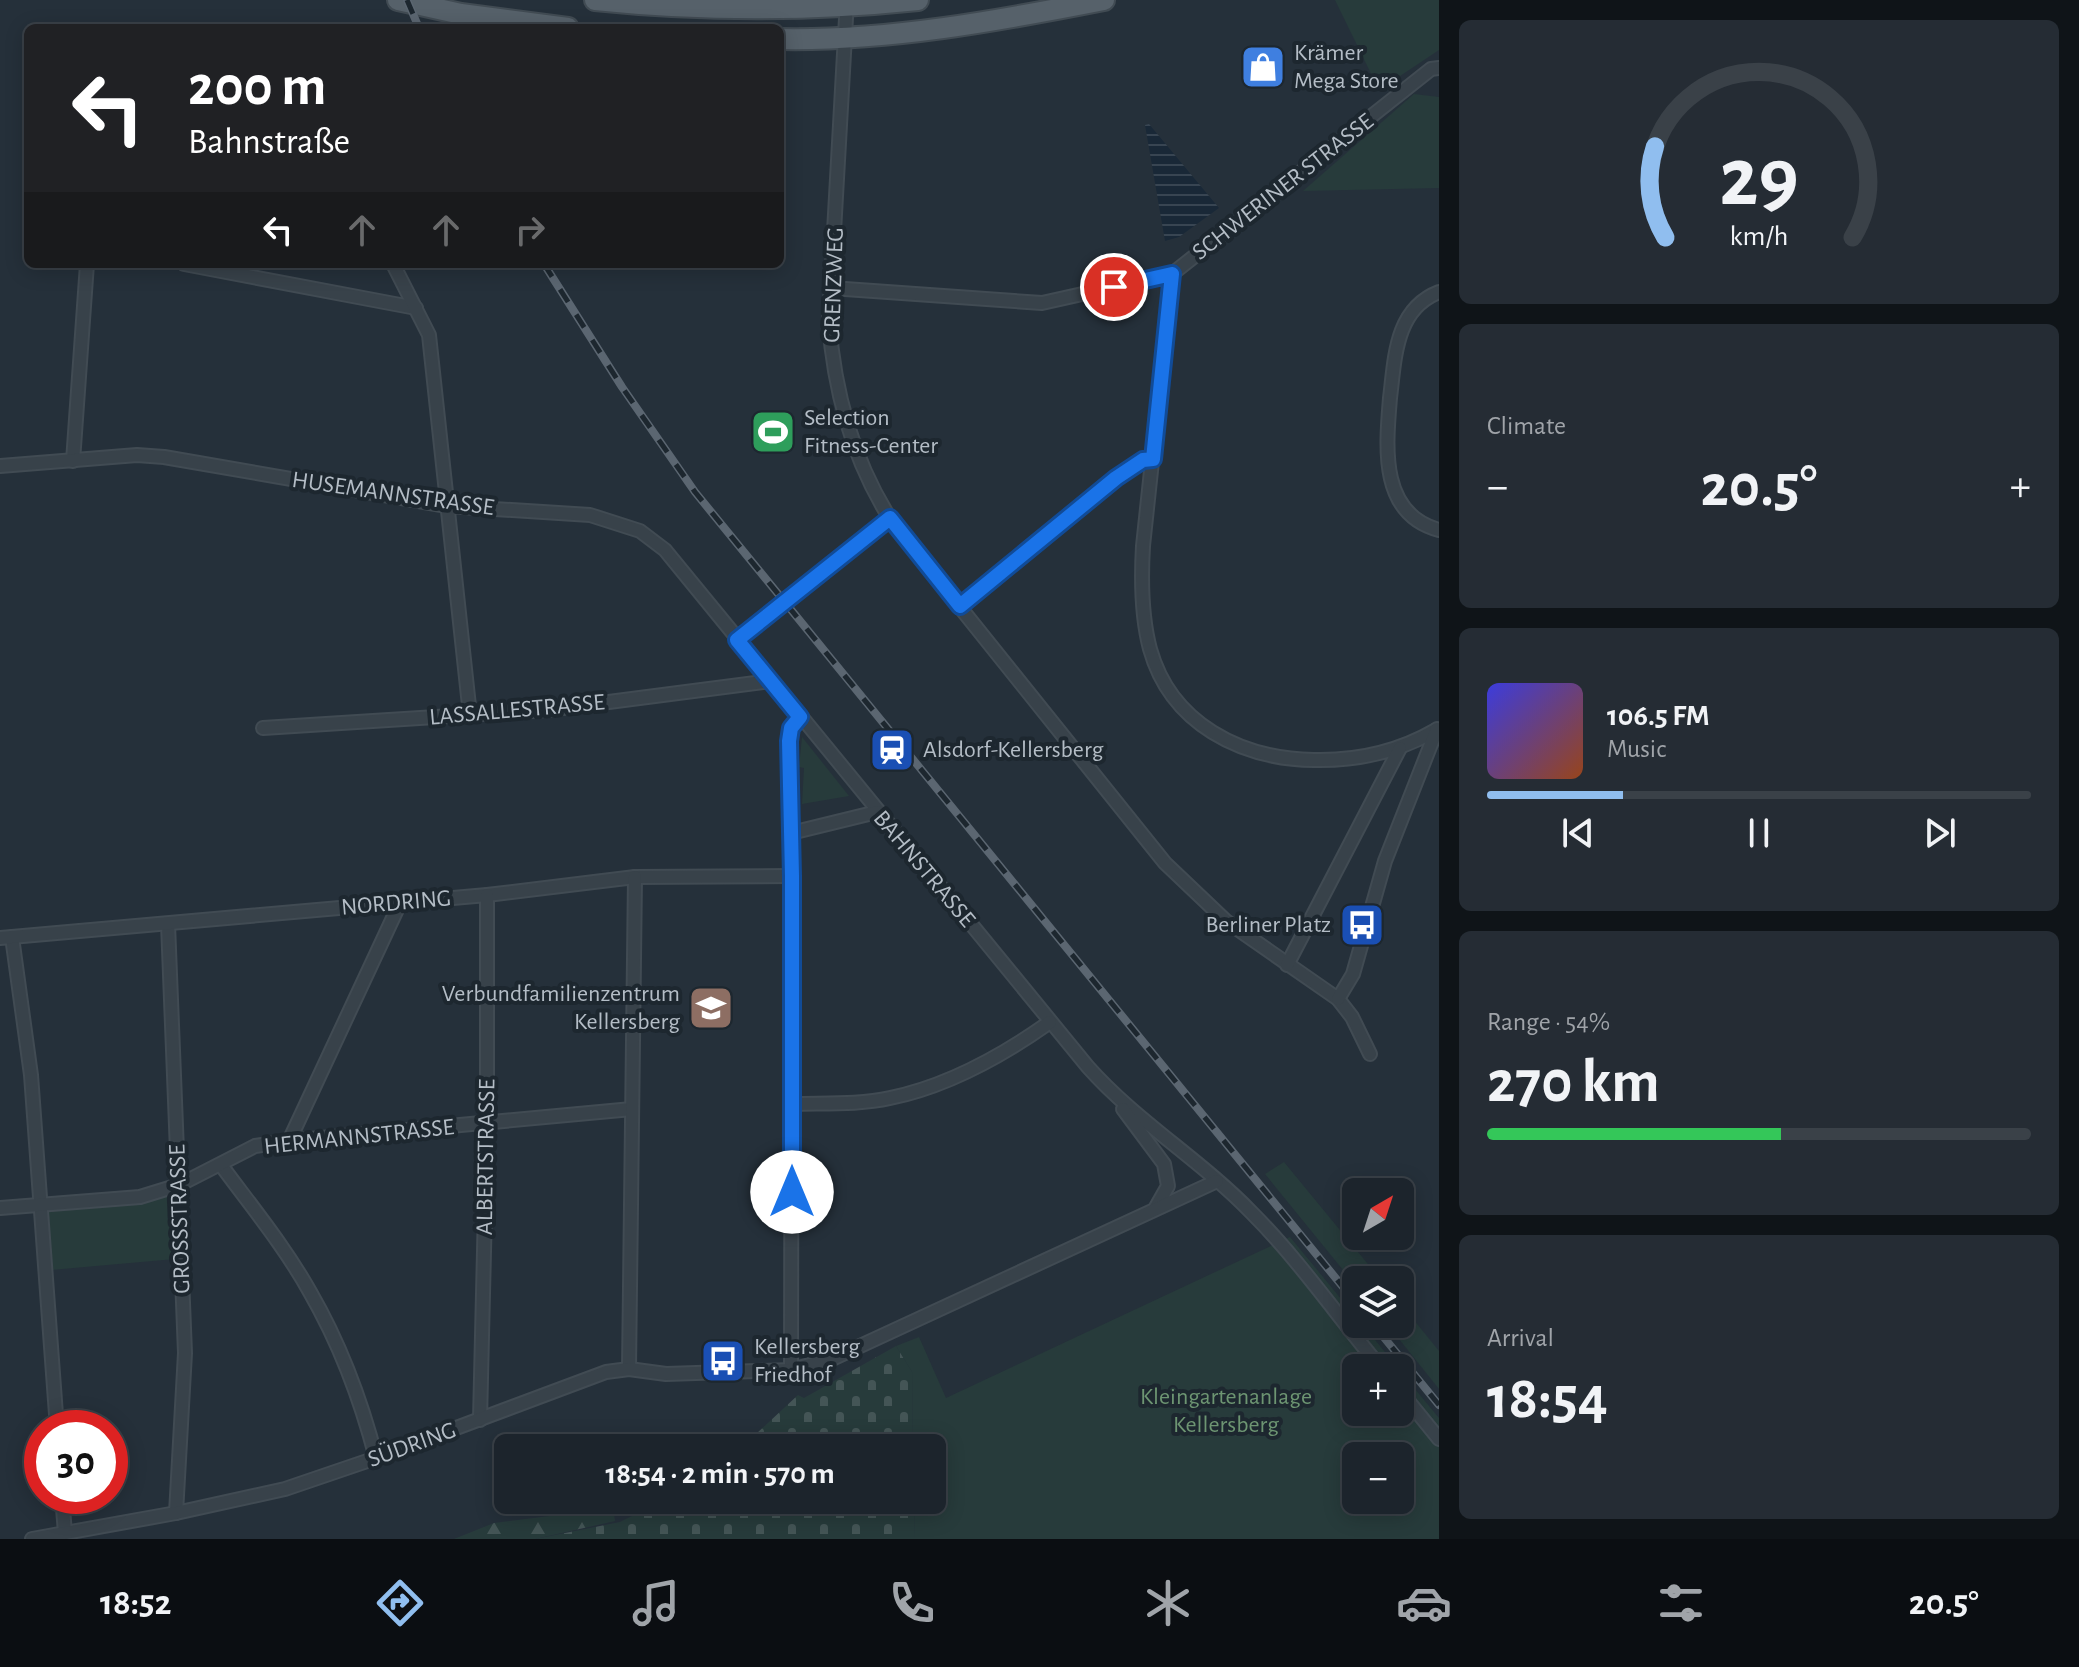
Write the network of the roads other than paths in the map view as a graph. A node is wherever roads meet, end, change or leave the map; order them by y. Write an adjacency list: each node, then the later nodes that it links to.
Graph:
1 (398, 0): 6 (main road)
2 (595, 0): 5 (main road)
3 (918, 0): 5 (main road)
4 (1104, 0): 7 (main road)
5 (847, 4): 7 (street, GRENZWEG)
6 (537, 24)
7 (846, 37): 8 (main road); 14 (street, GRENZWEG)
8 (784, 39)
9 (1439, 68): 13 (street, SCHWERINER STRASSE)
10 (87, 268): 18 (street)
11 (205, 268): 16 (street)
12 (395, 268): 16 (street)
13 (1172, 274): 14 (street, SCHWERINER STRASSE); 17 (street)
14 (831, 288): 21 (street, GRENZWEG)
15 (1439, 292): 22 (street)
16 (416, 308): 20 (street)
17 (1153, 459): 23 (street); 30 (street)
18 (73, 461): 19 (street, HUSEMANNSTRASSE); 20 (street, HUSEMANNSTRASSE)
19 (0, 466)
20 (447, 506): 24 (street, HUSEMANNSTRASSE); 26 (street)
21 (890, 518): 23 (street, GRENZWEG); 24 (street)
22 (1439, 530)
23 (960, 606): 39 (street, GRENZWEG)
24 (737, 640): 25 (street, BAHNSTRASSE)
25 (771, 681): 26 (street, LASSALLESTRASSE); 27 (street, BAHNSTRASSE)
26 (470, 715): 28 (street, LASSALLESTRASSE)
27 (800, 717): 31 (street, BAHNSTRASSE); 32 (street)
28 (263, 728)
29 (1438, 728): 30 (street); 40 (street)
30 (1400, 748): 39 (street)
31 (877, 812): 32 (street); 41 (street, BAHNSTRASSE)
32 (791, 833): 33 (street)
33 (792, 876): 34 (street, NORDRING); 44 (street)
34 (635, 877): 35 (street, NORDRING); 45 (street)
35 (487, 895): 36 (street, NORDRING); 46 (street, ALBERTSTRASSE)
36 (400, 903): 37 (street, NORDRING); 47 (street)
37 (168, 924): 38 (street, NORDRING); 50 (street, GROSSSTRASSE)
38 (6, 938): 51 (street)
39 (1287, 965): 40 (street, GRENZWEG)
40 (1338, 999): 42 (street)
41 (1050, 1022): 43 (street, BAHNSTRASSE); 44 (street)
42 (1370, 1054)
43 (1115, 1097): 49 (street, BAHNSTRASSE); 53 (street, BAHNSTRASSE)
44 (792, 1104): 56 (street)
45 (632, 1109): 46 (street, HERMANNSTRASSE); 55 (street)
46 (487, 1125): 47 (street, HERMANNSTRASSE); 59 (street, ALBERTSTRASSE)
47 (289, 1141): 48 (street, HERMANNSTRASSE)
48 (221, 1165): 50 (street, HERMANNSTRASSE); 61 (street)
49 (1217, 1181): 53 (street, SÜDRING); 54 (street, BAHNSTRASSE)
50 (179, 1185): 51 (street, HERMANNSTRASSE); 62 (street, GROSSSTRASSE)
51 (40, 1205): 52 (street, HERMANNSTRASSE); 58 (street)
52 (0, 1208)
53 (1155, 1209): 56 (street, SÜDRING)
54 (1369, 1354)
55 (629, 1369): 56 (street, SÜDRING); 59 (street, SÜDRING)
56 (791, 1370)
57 (1414, 1408): 60 (street)
58 (56, 1410)
59 (480, 1420): 61 (street, SÜDRING)
60 (1439, 1439)
61 (376, 1458): 62 (street, SÜDRING)
62 (176, 1513): 64 (street, SÜDRING)
63 (63, 1514): 64 (street)
64 (65, 1533): 65 (street, SÜDRING)
65 (32, 1539)

